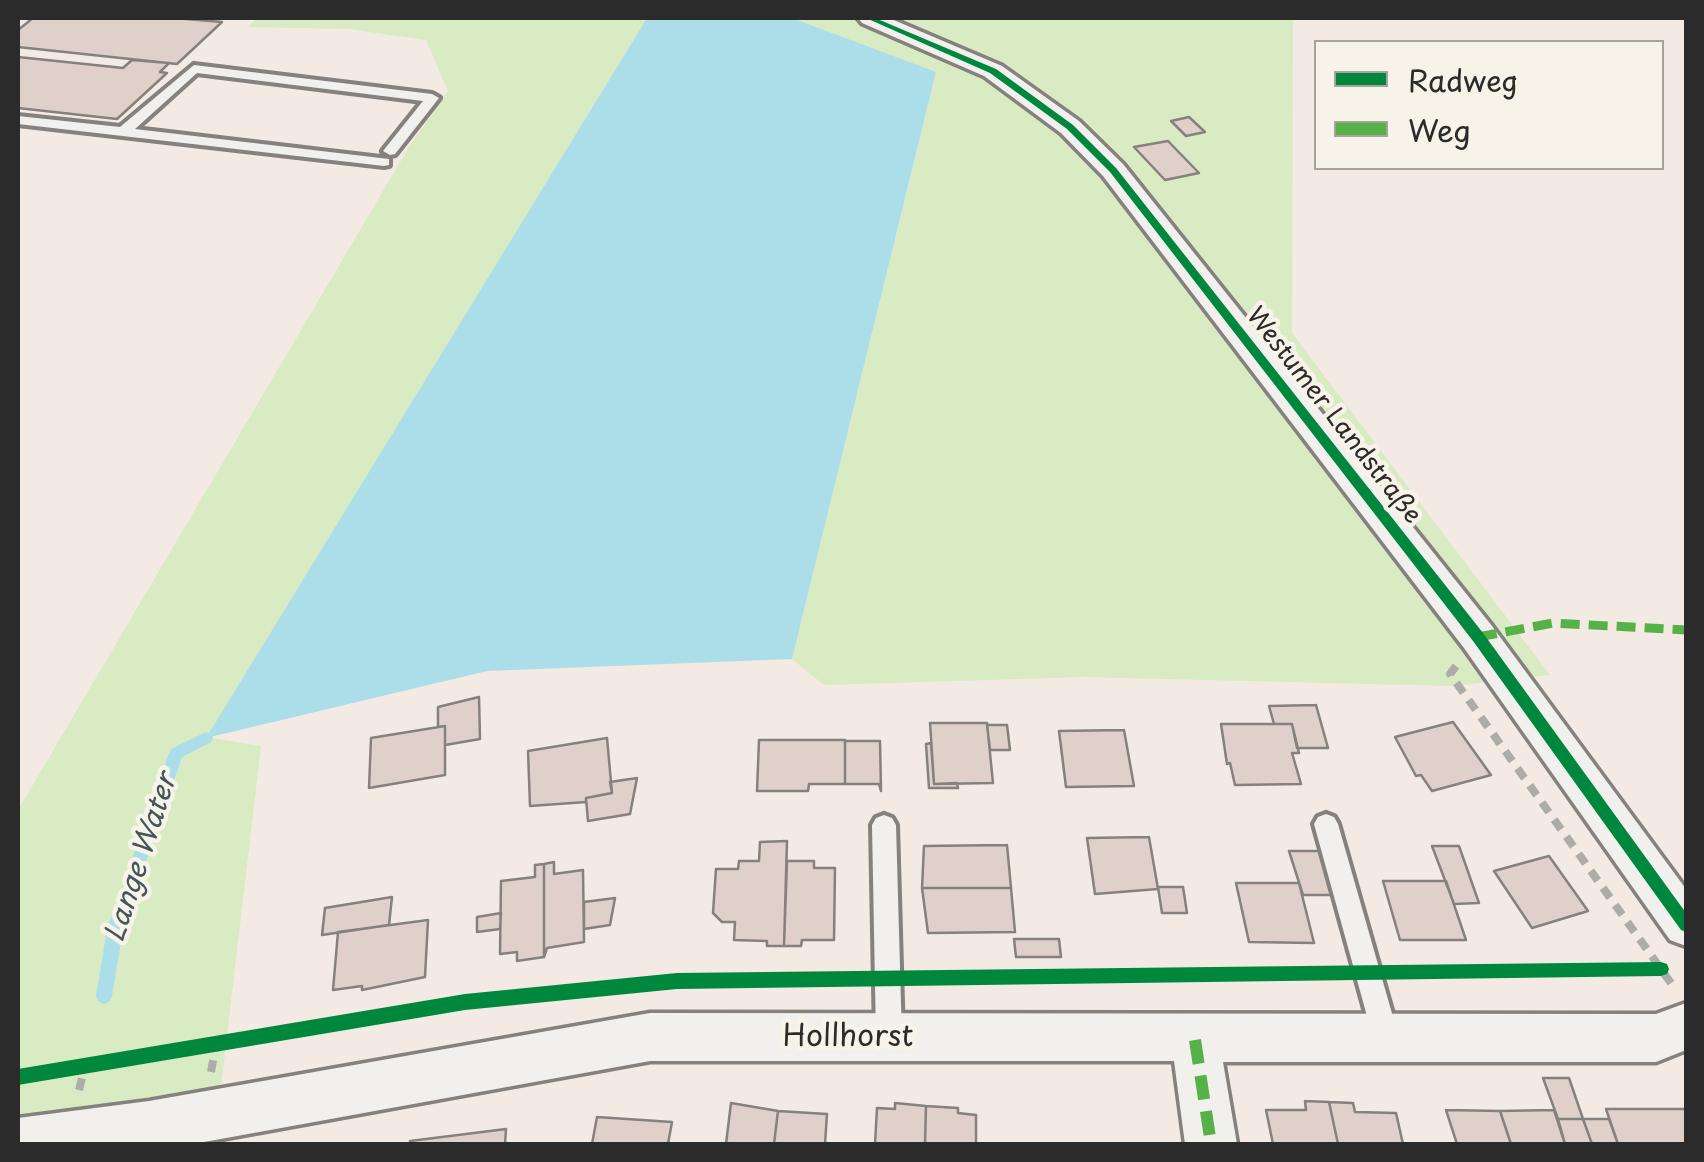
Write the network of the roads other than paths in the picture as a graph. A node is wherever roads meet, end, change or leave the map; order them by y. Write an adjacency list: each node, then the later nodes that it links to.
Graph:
1 (870, 18): 6 (street, Westumer Landstraße)
2 (18, 120): 3 (lane)
3 (122, 132): 3 (lane)
4 (1326, 824): 9 (lane)
5 (884, 825): 8 (lane)
6 (1686, 925)
7 (1686, 1027): 9 (street, Hollhorst)
8 (889, 1038): 10 (street, Hollhorst); 11 (street, Hollhorst)
9 (1386, 1039): 10 (street, Hollhorst)
10 (1196, 1040): 13 (street)
11 (147, 1136): 12 (street, Hollhorst)
12 (18, 1144)
13 (1211, 1144)

